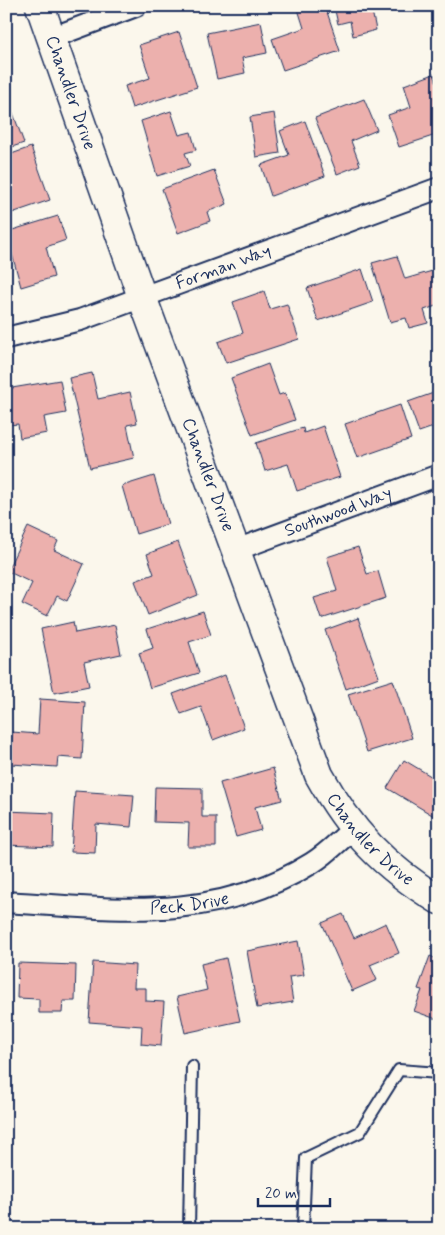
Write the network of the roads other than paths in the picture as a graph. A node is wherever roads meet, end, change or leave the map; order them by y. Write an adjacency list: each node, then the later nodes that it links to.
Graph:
1 (40, 6): 3 (street, Chandler Drive)
2 (136, 6): 3 (street)
3 (51, 38): 5 (street, Chandler Drive)
4 (439, 188): 5 (street, Forman Way)
5 (142, 297): 6 (street, Forman Way); 8 (street, Chandler Drive)
6 (6, 338)
7 (439, 475): 8 (street, Southwood Way)
8 (236, 550): 9 (street, Chandler Drive)
9 (353, 829): 10 (street, Chandler Drive); 11 (street, Peck Drive)
10 (439, 900)
11 (6, 902)
12 (192, 1066): 14 (lane)
13 (439, 1073): 15 (lane)
14 (189, 1229)
15 (303, 1229)

